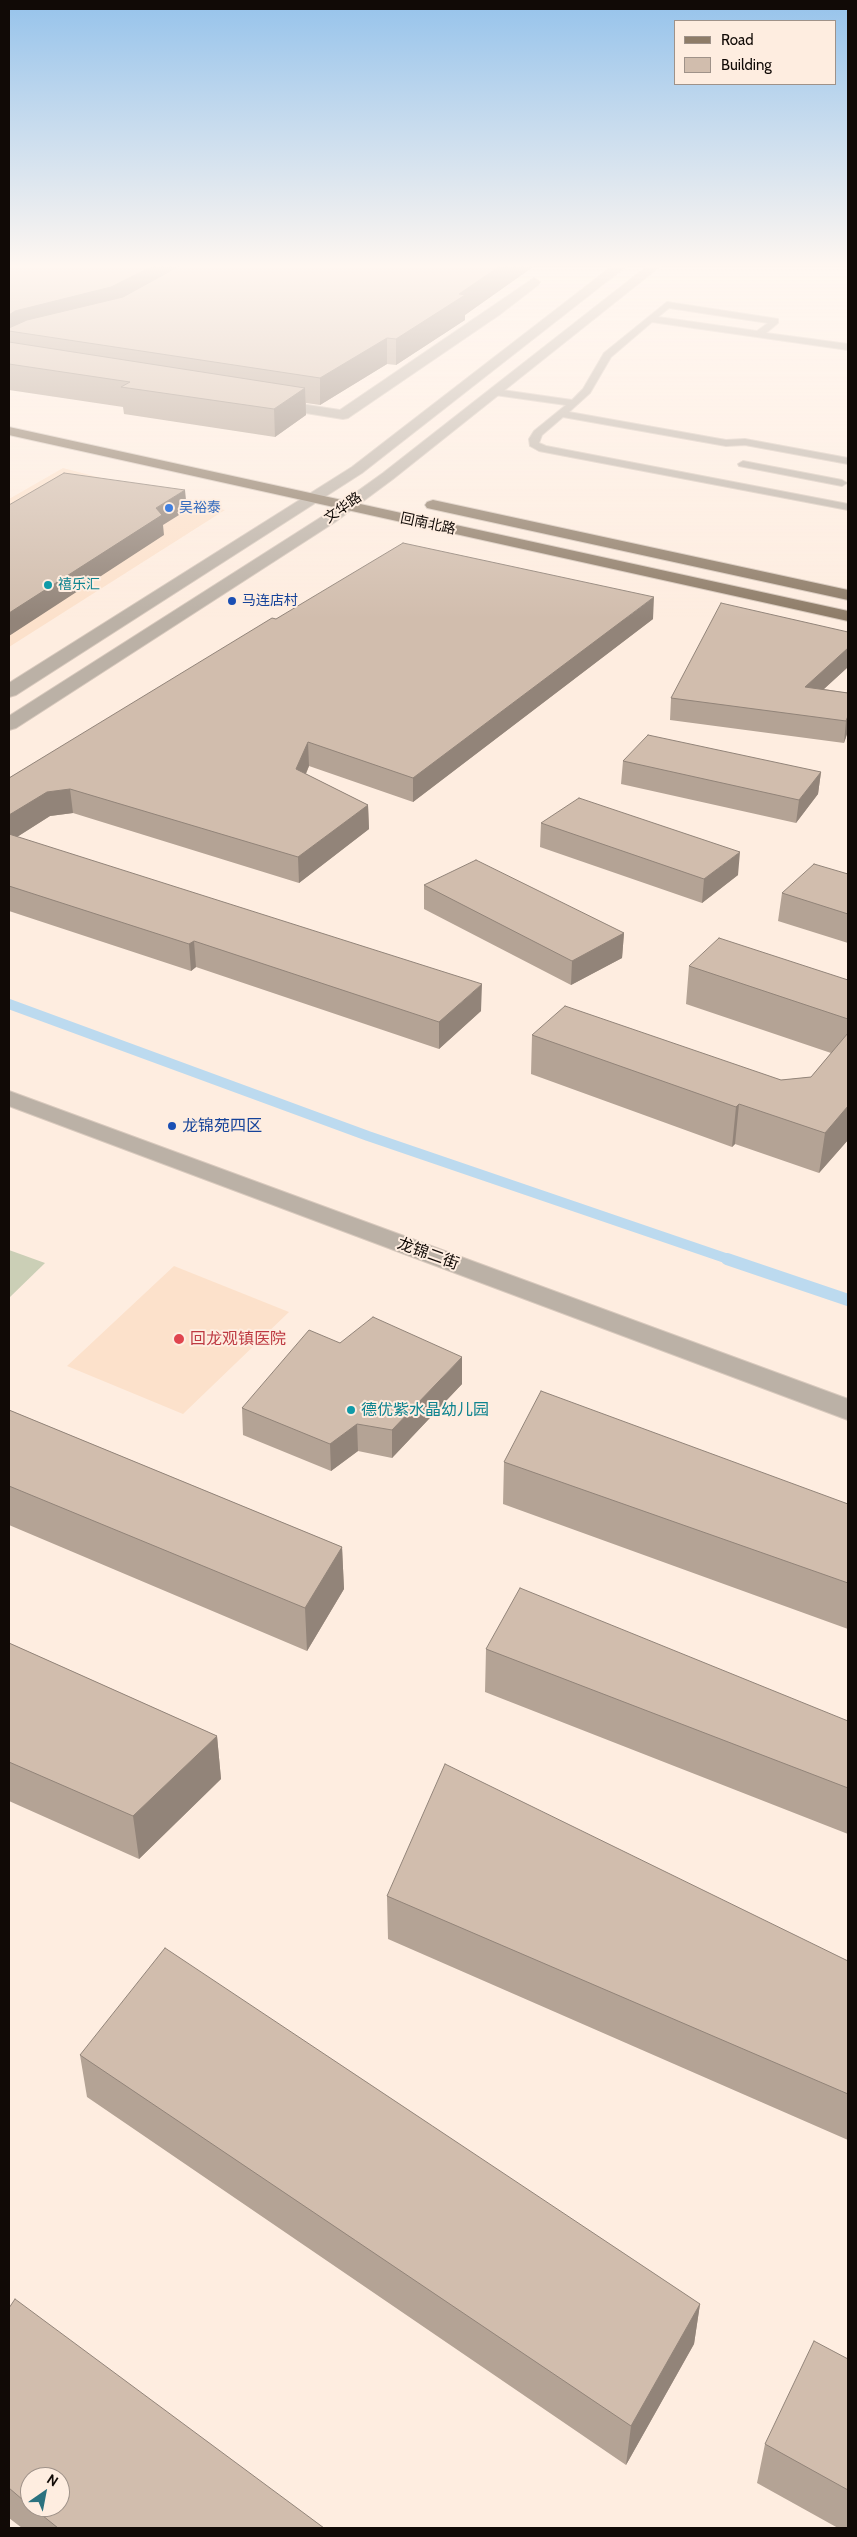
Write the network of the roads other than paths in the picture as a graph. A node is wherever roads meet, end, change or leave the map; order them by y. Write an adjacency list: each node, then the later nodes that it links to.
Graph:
1 (390, 382): 6 (street)
2 (469, 382): 14 (street, 文华路)
3 (507, 382): 5 (street, 文华路)
4 (592, 382): 7 (lane)
5 (495, 392): 7 (lane); 15 (street, 文华路)
6 (254, 401)
7 (574, 403): 8 (lane)
8 (561, 414): 10 (lane); 18 (lane)
9 (9, 431): 17 (main road, 回南北路)
10 (848, 461)
11 (744, 464): 13 (lane)
12 (315, 480): 14 (main road, 回南北路)
13 (845, 480): 18 (lane)
14 (336, 484): 15 (main road, 回南北路); 17 (street, 文华路)
15 (368, 491): 16 (main road, 回南北路); 20 (street, 文华路)
16 (385, 495)
17 (315, 498): 20 (main road, 回南北路); 24 (street, 文华路)
18 (820, 501): 21 (lane)
19 (422, 503): 22 (main road, 回南北路)
20 (347, 506): 23 (main road, 回南北路); 25 (street, 文华路)
21 (848, 506)
22 (848, 595)
23 (848, 616)
24 (9, 691)
25 (9, 724)
26 (9, 1098): 27 (street, 龙锦二街)
27 (848, 1410)

